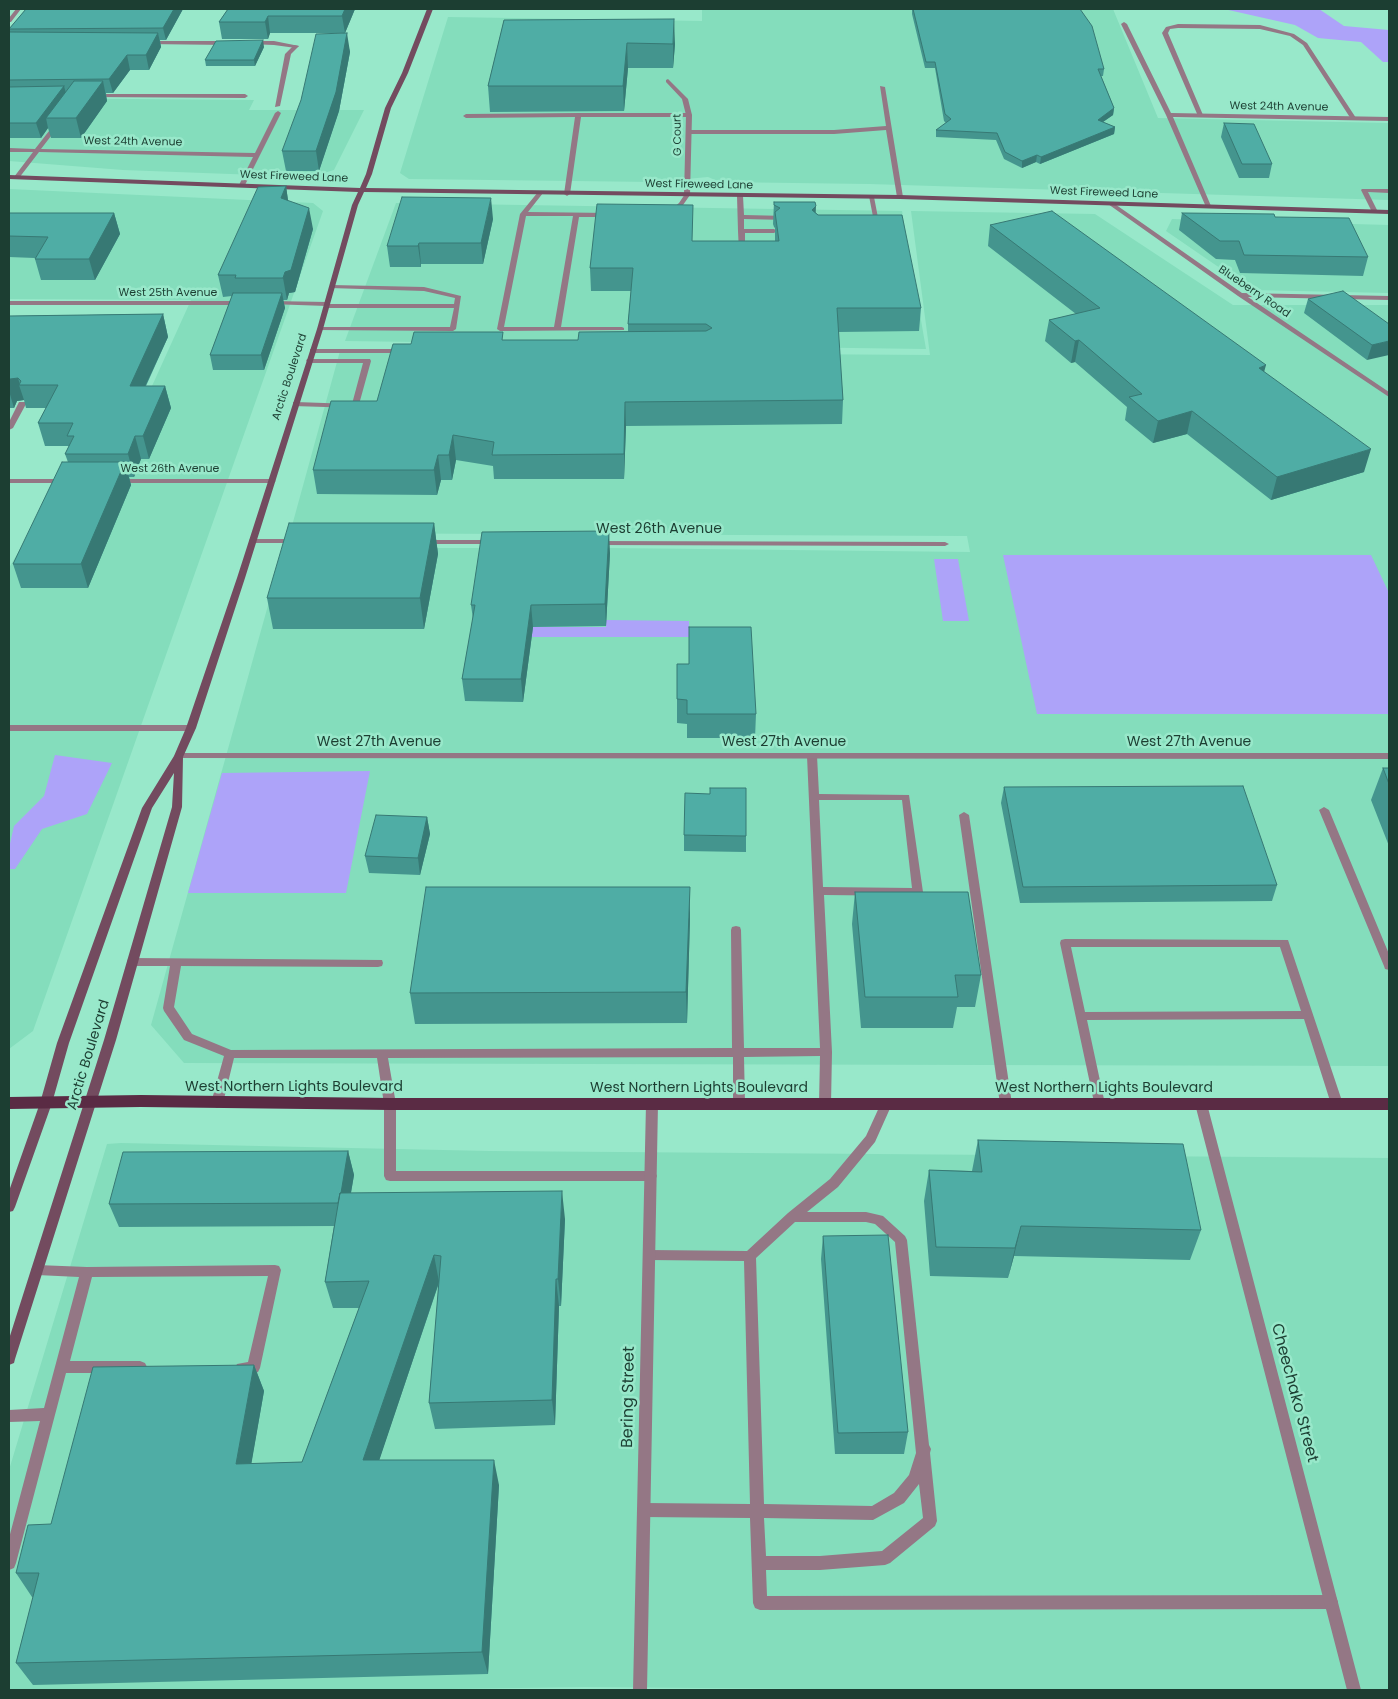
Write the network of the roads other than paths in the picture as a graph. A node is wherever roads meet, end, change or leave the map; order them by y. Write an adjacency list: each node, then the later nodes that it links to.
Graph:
1 (18, 9): 3 (street)
2 (430, 9): 28 (main road, Arctic Boulevard)
3 (9, 20)
4 (1124, 24): 14 (street)
5 (137, 43): 6 (street)
6 (235, 43)
7 (245, 43): 24 (street)
8 (668, 81): 13 (street, G Court)
9 (882, 87): 20 (street)
10 (245, 96): 11 (street)
11 (86, 97)
12 (578, 115): 13 (street); 16 (street); 31 (street)
13 (689, 115): 21 (street, G Court)
14 (1169, 115): 15 (street, West 24th Avenue); 37 (street)
15 (1200, 115): 17 (street, West 24th Avenue); 17 (street)
16 (466, 116)
17 (1353, 118): 18 (street, West 24th Avenue)
18 (1389, 119)
19 (60, 121): 23 (street)
20 (888, 128): 21 (street); 35 (street)
21 (689, 132): 32 (street, G Court)
22 (9, 150): 23 (street, West 24th Avenue)
23 (38, 150): 24 (street, West 24th Avenue); 26 (street)
24 (257, 155): 27 (street)
25 (9, 177): 26 (main road, West Fireweed Lane)
26 (17, 177): 27 (main road, West Fireweed Lane)
27 (242, 185): 28 (main road, West Fireweed Lane)
28 (360, 190): 30 (main road, West Fireweed Lane); 52 (main road, Arctic Boulevard)
29 (1389, 191): 38 (street)
30 (540, 193): 31 (main road, West Fireweed Lane); 40 (street)
31 (567, 194): 32 (main road, West Fireweed Lane)
32 (687, 195): 33 (main road, West Fireweed Lane); 43 (street)
33 (740, 196): 34 (main road, West Fireweed Lane); 44 (street)
34 (871, 197): 35 (main road, West Fireweed Lane); 47 (street)
35 (900, 197): 36 (main road, West Fireweed Lane)
36 (1110, 203): 37 (main road, West Fireweed Lane); 53 (street, Blueberry Road)
37 (1208, 206): 38 (main road, West Fireweed Lane)
38 (1375, 212): 39 (main road, West Fireweed Lane)
39 (1389, 212)
40 (523, 214): 41 (street); 61 (street)
41 (576, 215): 42 (street); 61 (street)
42 (622, 215)
43 (667, 215)
44 (741, 218): 45 (street); 48 (street)
45 (799, 218)
46 (867, 219): 47 (street)
47 (876, 219): 50 (street)
48 (741, 231): 49 (street); 51 (street)
49 (774, 231)
50 (870, 232)
51 (742, 252)
52 (332, 288): 58 (main road, Arctic Boulevard); 59 (street)
53 (1240, 295): 54 (street); 66 (street, Blueberry Road)
54 (1389, 298)
55 (9, 303): 56 (street, West 25th Avenue)
56 (254, 303)
57 (264, 303): 58 (street)
58 (327, 304): 59 (street); 60 (main road, Arctic Boulevard)
59 (457, 306): 60 (street)
60 (320, 329): 63 (main road, Arctic Boulevard)
61 (557, 329): 62 (street)
62 (622, 329)
63 (313, 351): 64 (street); 65 (main road, Arctic Boulevard)
64 (410, 351)
65 (310, 361): 68 (main road, Arctic Boulevard); 68 (street)
66 (1389, 395)
67 (22, 404): 69 (street)
68 (296, 404): 70 (main road, Arctic Boulevard)
69 (9, 428)
70 (272, 480): 73 (street, West 26th Avenue); 74 (main road, Arctic Boulevard)
71 (9, 481): 72 (street)
72 (75, 481)
73 (113, 481)
74 (253, 541): 75 (street); 81 (main road, Arctic Boulevard)
75 (308, 542)
76 (417, 542): 77 (street)
77 (497, 542)
78 (587, 542): 79 (street, West 26th Avenue)
79 (945, 544)
80 (9, 728): 81 (street)
81 (191, 728): 82 (main road, Arctic Boulevard)
82 (179, 756): 83 (street, West 27th Avenue); 90 (main road, Arctic Boulevard); 101 (main road, Arctic Boulevard)
83 (812, 756): 84 (street, West 27th Avenue); 85 (street)
84 (1389, 756)
85 (814, 797): 88 (street); 88 (street)
86 (1324, 810): 93 (street)
87 (964, 815): 109 (street)
88 (818, 891): 97 (street)
89 (736, 930): 96 (street)
90 (132, 962): 91 (street); 102 (main road, Arctic Boulevard)
91 (176, 962): 92 (street); 98 (street)
92 (378, 963)
93 (1389, 966)
94 (1308, 1015): 95 (street); 95 (street); 112 (street)
95 (1080, 1016): 110 (street)
96 (737, 1052): 97 (street); 99 (street); 106 (street)
97 (826, 1052): 107 (street)
98 (230, 1054): 99 (street); 103 (street)
99 (382, 1054): 104 (street)
100 (9, 1103): 101 (main road, West Northern Lights Boulevard)
101 (46, 1103): 102 (main road, West Northern Lights Boulevard); 115 (main road, Arctic Boulevard)
102 (91, 1103): 103 (main road, West Northern Lights Boulevard); 119 (main road, Arctic Boulevard)
103 (217, 1103): 104 (main road, West Northern Lights Boulevard)
104 (390, 1104): 105 (main road, West Northern Lights Boulevard); 114 (street)
105 (652, 1104): 106 (main road, West Northern Lights Boulevard); 114 (street, Bering Street)
106 (739, 1104): 107 (main road, West Northern Lights Boulevard)
107 (825, 1104): 108 (main road, West Northern Lights Boulevard)
108 (886, 1104): 109 (main road, West Northern Lights Boulevard); 116 (street)
109 (1006, 1104): 110 (main road, West Northern Lights Boulevard)
110 (1098, 1104): 111 (main road, West Northern Lights Boulevard)
111 (1200, 1104): 112 (main road, West Northern Lights Boulevard); 132 (street, Cheechako Street)
112 (1337, 1104): 113 (main road, West Northern Lights Boulevard)
113 (1389, 1104)
114 (651, 1176): 117 (street, Bering Street)
115 (9, 1207)
116 (792, 1217): 118 (street); 127 (street)
117 (649, 1255): 118 (street); 128 (street, Bering Street)
118 (750, 1256): 129 (street)
119 (37, 1270): 120 (street); 121 (main road, Arctic Boulevard)
120 (87, 1272): 122 (street); 124 (street)
121 (9, 1359)
122 (61, 1366): 123 (street); 125 (street)
123 (157, 1367)
124 (224, 1368)
125 (49, 1414): 126 (street); 130 (street)
126 (9, 1416)
127 (924, 1449): 129 (street); 131 (street)
128 (644, 1510): 129 (street); 133 (street, Bering Street)
129 (757, 1510): 131 (street)
130 (9, 1563)
131 (759, 1563): 132 (street)
132 (1331, 1602): 134 (street, Cheechako Street)
133 (640, 1690)
134 (1354, 1690)

